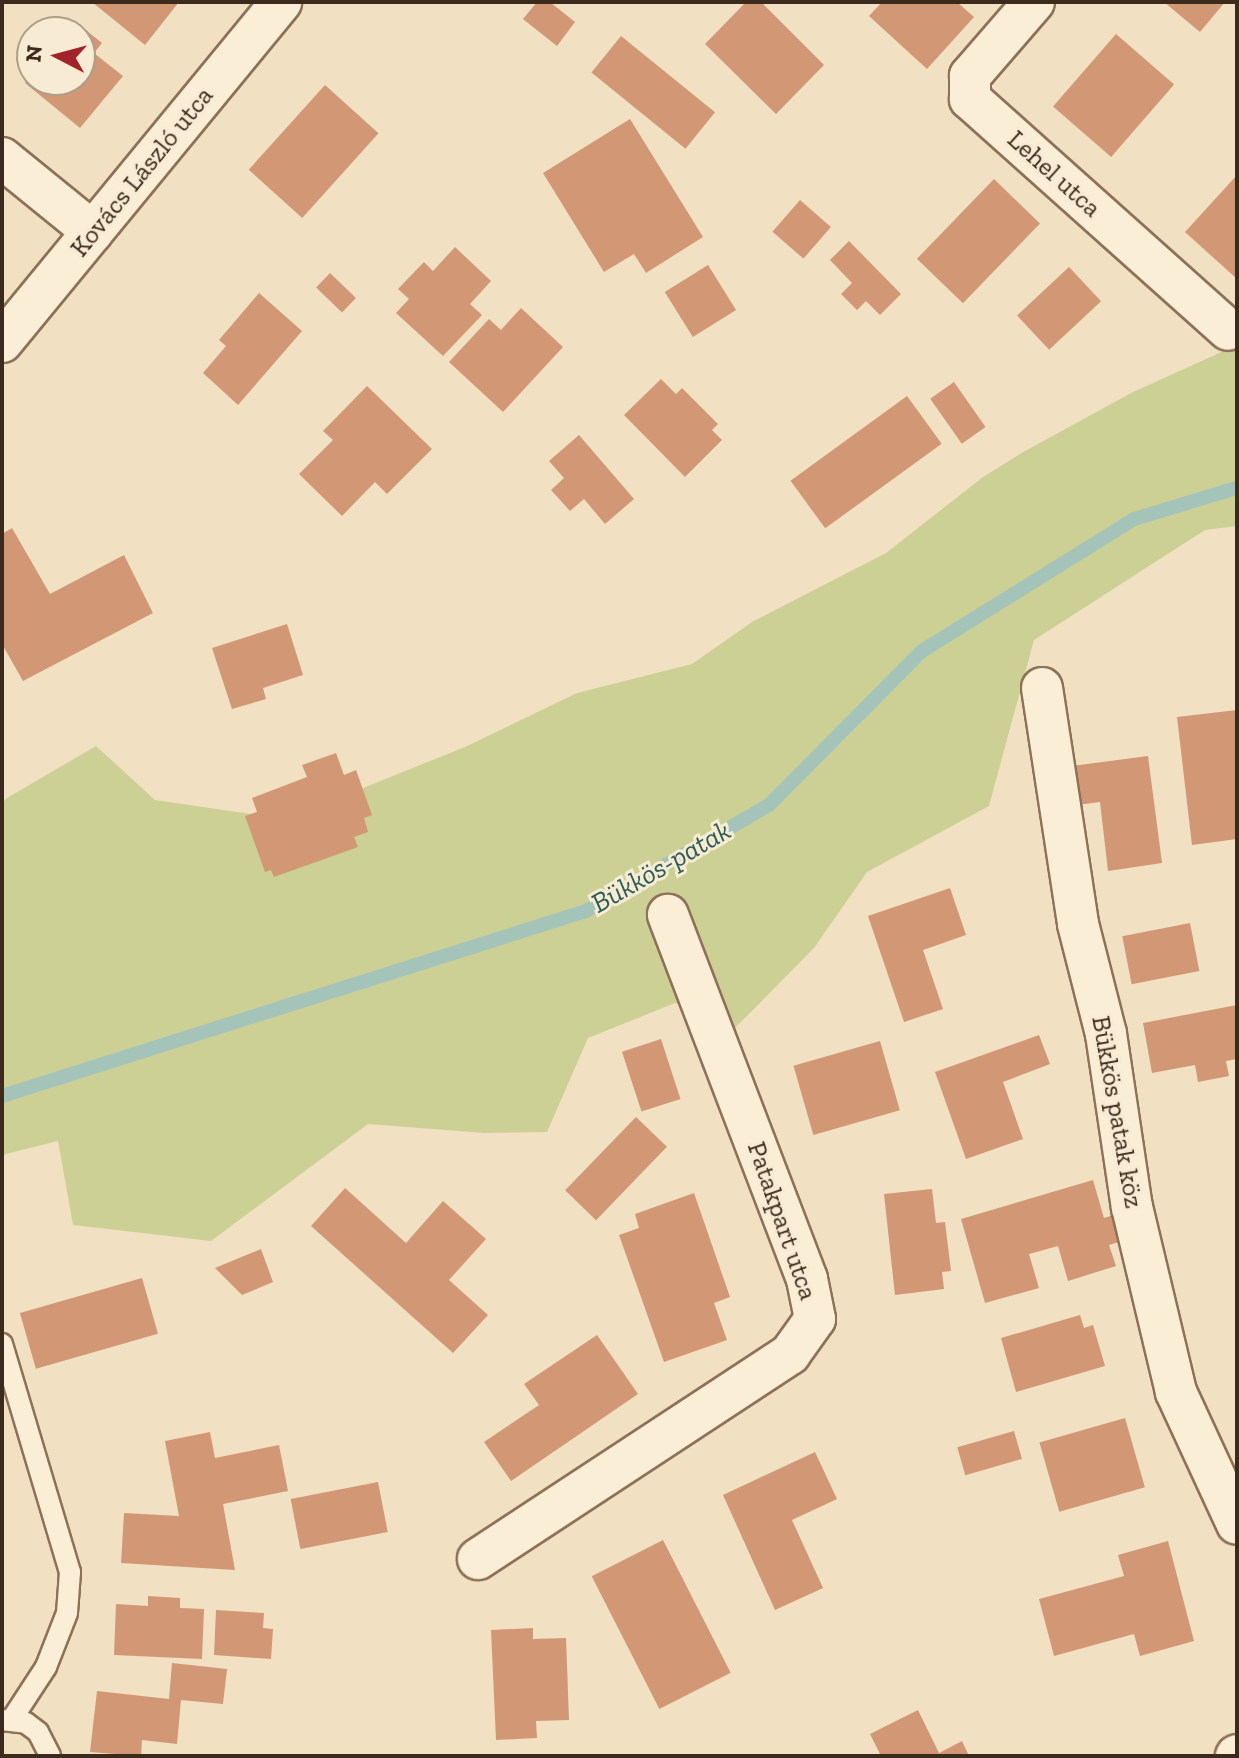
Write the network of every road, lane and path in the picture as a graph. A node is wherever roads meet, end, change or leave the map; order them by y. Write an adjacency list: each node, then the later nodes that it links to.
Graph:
1 (281, 2): 4 (street, Kovács László utca)
2 (1034, 2): 5 (street, Lehel utca)
3 (2, 158): 4 (street)
4 (93, 232): 6 (street, Kovács László utca)
5 (1228, 330)
6 (2, 342)
7 (1042, 688): 10 (street, Bükkös patak köz)
8 (668, 915): 11 (street, Patakpart utca)
9 (2, 1344): 12 (lane)
10 (1237, 1524)
11 (478, 1559)
12 (7, 1720): 13 (lane)
13 (50, 1756)

